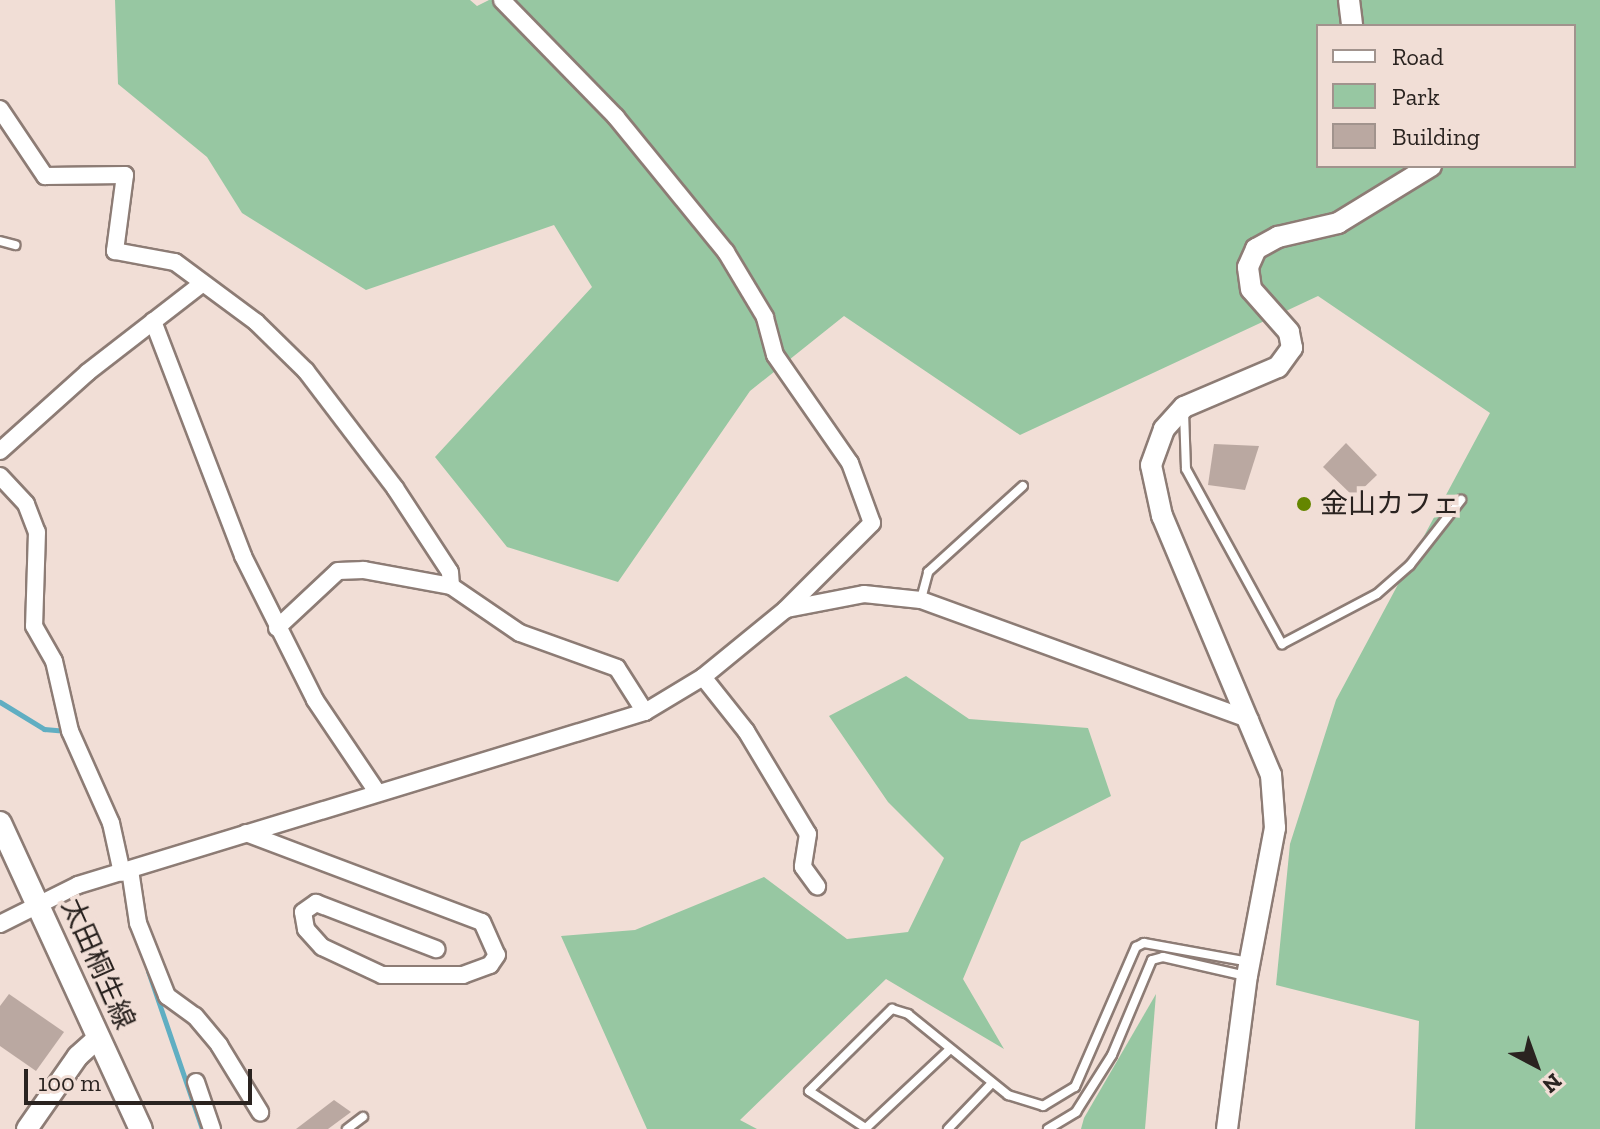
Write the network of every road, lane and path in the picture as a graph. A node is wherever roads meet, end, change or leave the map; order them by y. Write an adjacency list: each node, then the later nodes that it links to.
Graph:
1 (502, 0): 17 (street)
2 (1349, 0): 3 (street)
3 (1352, 24)
4 (0, 109): 8 (street)
5 (1428, 168): 10 (street)
6 (0, 241): 7 (lane)
7 (15, 245)
8 (200, 285): 9 (street); 15 (street)
9 (153, 321): 11 (street); 18 (street)
10 (1184, 407): 14 (lane); 21 (street)
11 (0, 451)
12 (0, 476): 25 (street)
13 (1023, 486): 16 (lane)
14 (1461, 500)
15 (451, 586): 18 (street); 20 (street)
16 (921, 600): 17 (street); 21 (street)
17 (785, 610): 19 (street)
18 (277, 628): 22 (street)
19 (703, 677): 20 (street); 26 (street)
20 (645, 712): 22 (street)
21 (1250, 720): 30 (street)
22 (377, 792): 24 (street)
23 (0, 823): 27 (main road, 太田桐生線)
24 (246, 833): 25 (street); 29 (street)
25 (126, 871): 27 (street); 35 (street)
26 (817, 886)
27 (40, 908): 28 (street); 31 (main road, 太田桐生線)
28 (0, 924)
29 (436, 949)
30 (1248, 969): 34 (lane); 43 (lane); 44 (street)
31 (98, 1038): 37 (street); 38 (main road, 太田桐生線)
32 (949, 1050): 34 (lane); 41 (lane); 41 (lane)
33 (196, 1082): 39 (street)
34 (992, 1083): 42 (lane)
35 (260, 1112)
36 (363, 1117): 40 (lane)
37 (27, 1129)
38 (141, 1129)
39 (212, 1129)
40 (347, 1129)
41 (866, 1129)
42 (948, 1129)
43 (1048, 1129)
44 (1227, 1129)

